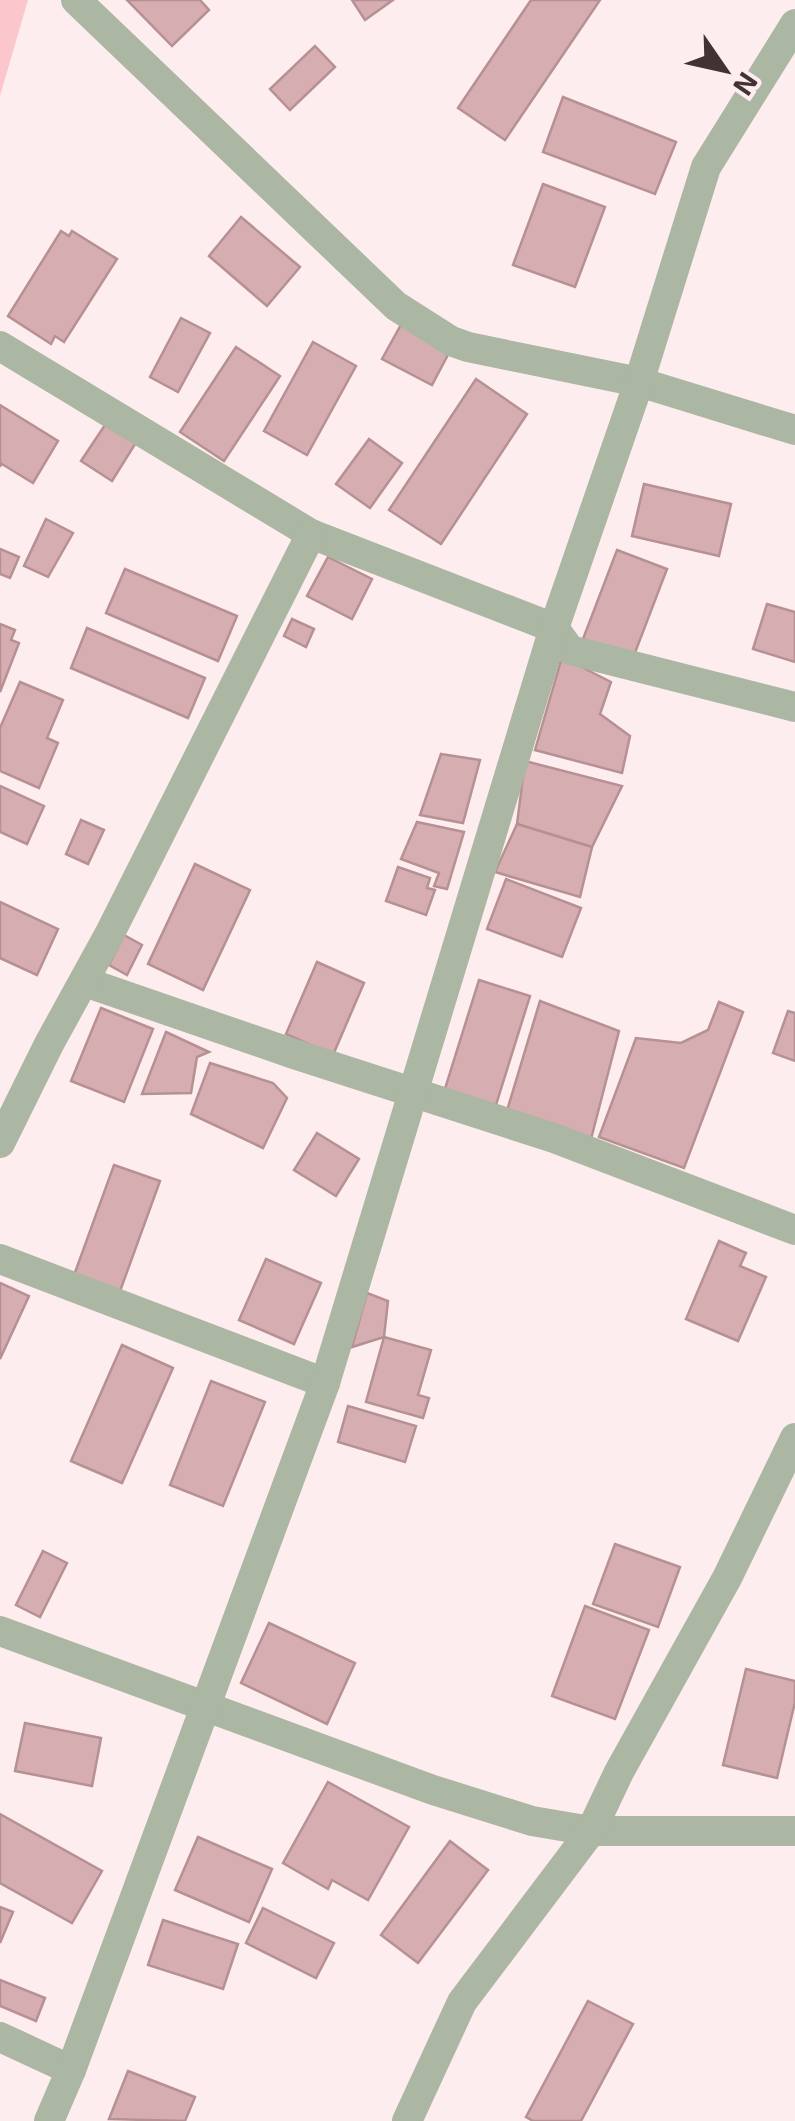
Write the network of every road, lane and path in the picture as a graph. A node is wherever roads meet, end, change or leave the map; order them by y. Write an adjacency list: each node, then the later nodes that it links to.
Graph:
1 (76, 0): 4 (street)
2 (795, 24): 4 (street)
3 (0, 346): 6 (street)
4 (639, 382): 5 (street); 7 (street)
5 (795, 430)
6 (311, 534): 7 (street); 9 (street)
7 (554, 628): 8 (street); 10 (street)
8 (795, 707)
9 (84, 982): 10 (street); 11 (street)
10 (414, 1091): 12 (street); 14 (street)
11 (0, 1143)
12 (795, 1230)
13 (0, 1259): 14 (street)
14 (325, 1383): 17 (street)
15 (795, 1438): 18 (street)
16 (0, 1631): 17 (street)
17 (207, 1707): 18 (street); 21 (street)
18 (592, 1831): 19 (street); 23 (street)
19 (795, 1831)
20 (0, 2038): 21 (street)
21 (72, 2070): 22 (street)
22 (48, 2121)
23 (407, 2121)

